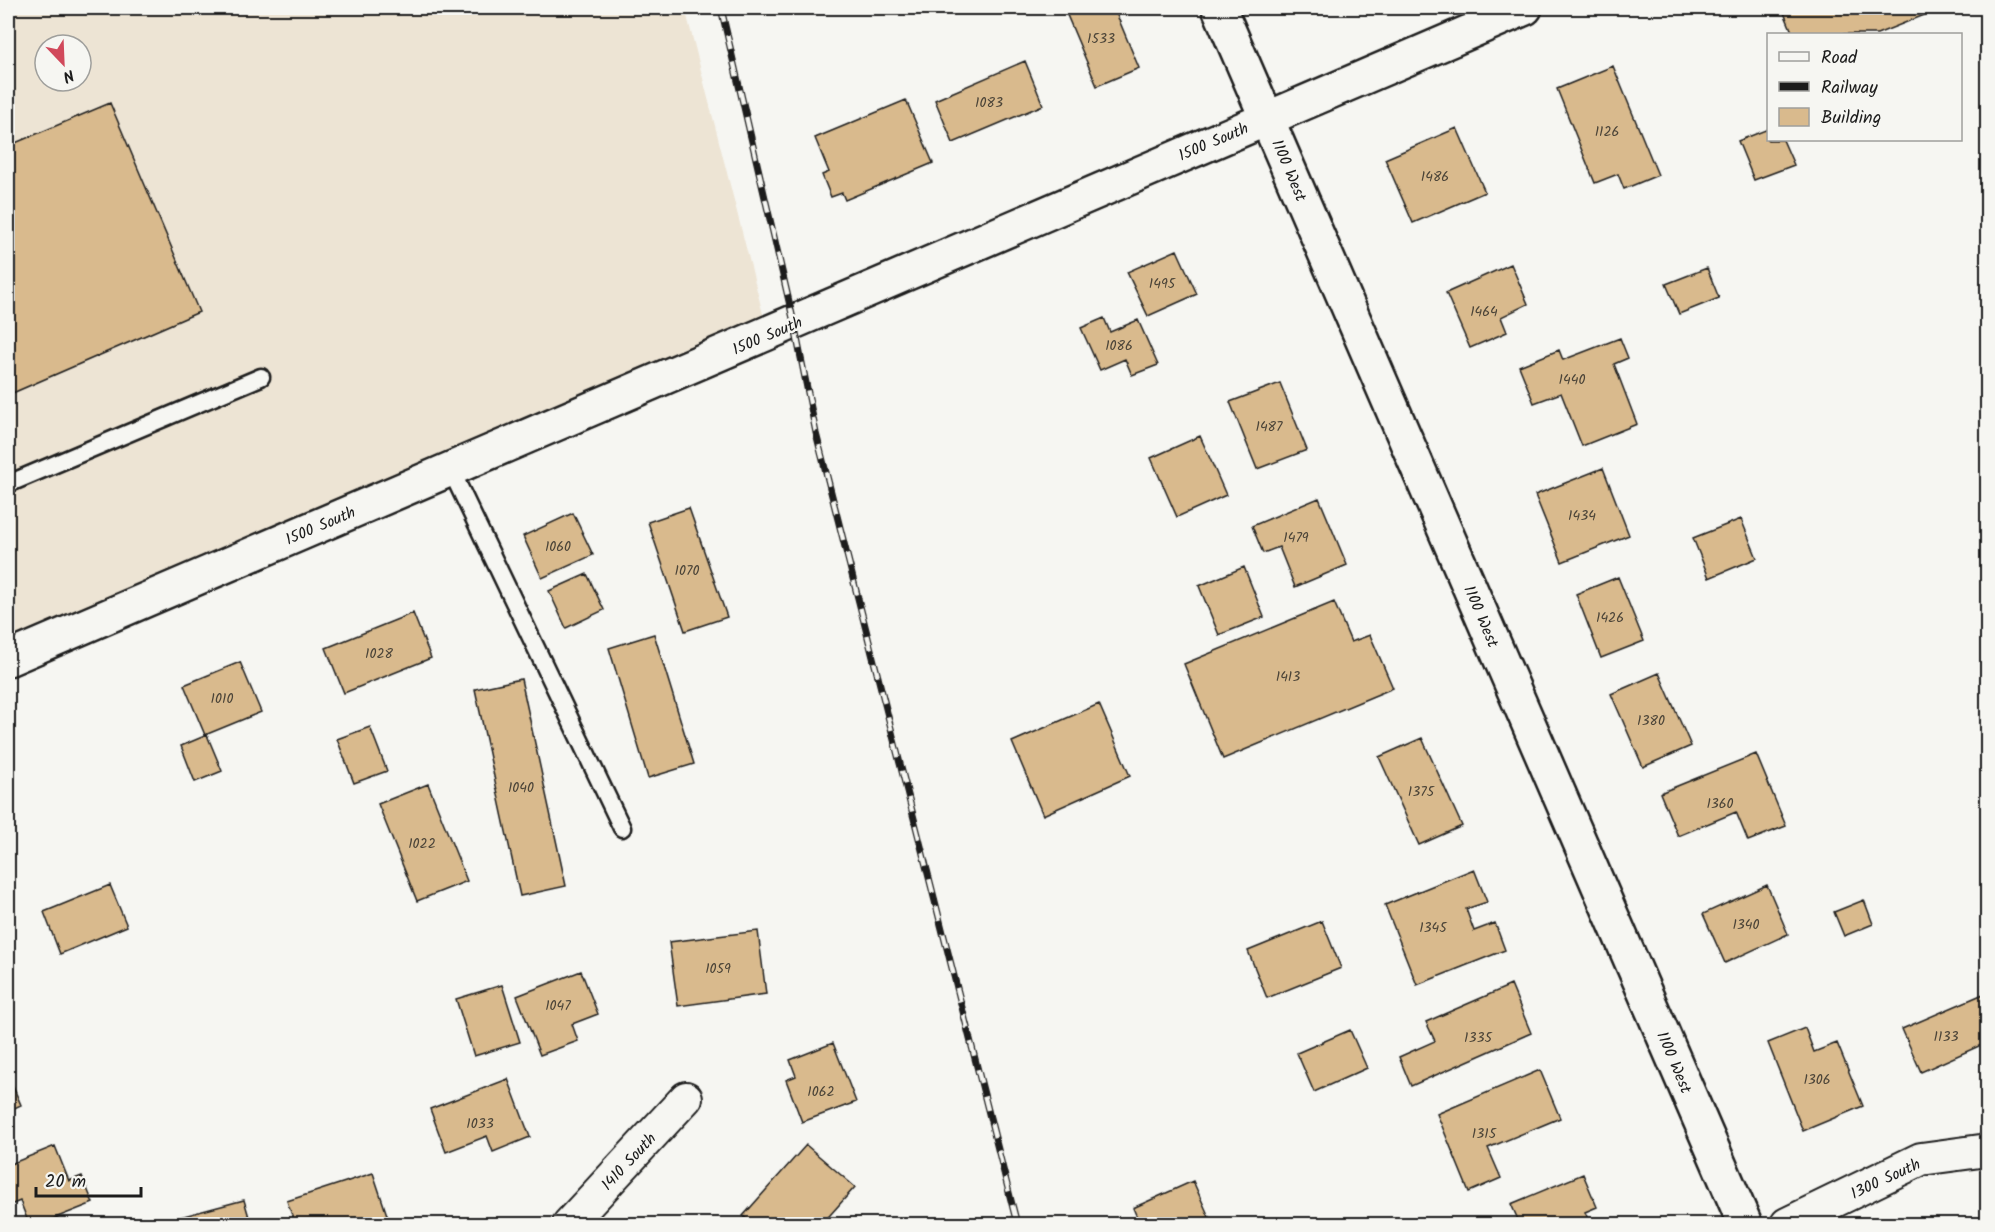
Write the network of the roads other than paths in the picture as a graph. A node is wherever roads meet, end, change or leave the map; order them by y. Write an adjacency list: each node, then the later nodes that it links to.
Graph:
1 (1219, 8): 3 (street, 1100 West)
2 (1526, 8): 3 (street, 1500 South)
3 (1268, 118): 5 (street, 1500 South); 12 (street, 1100 West)
4 (261, 377): 6 (lane)
5 (451, 470): 7 (street, 1500 South); 8 (lane)
6 (8, 484)
7 (8, 659)
8 (622, 828)
9 (687, 1098): 11 (street, 1410 South)
10 (1988, 1150): 13 (street, 1300 South)
11 (568, 1224)
12 (1745, 1224)
13 (1788, 1224)

